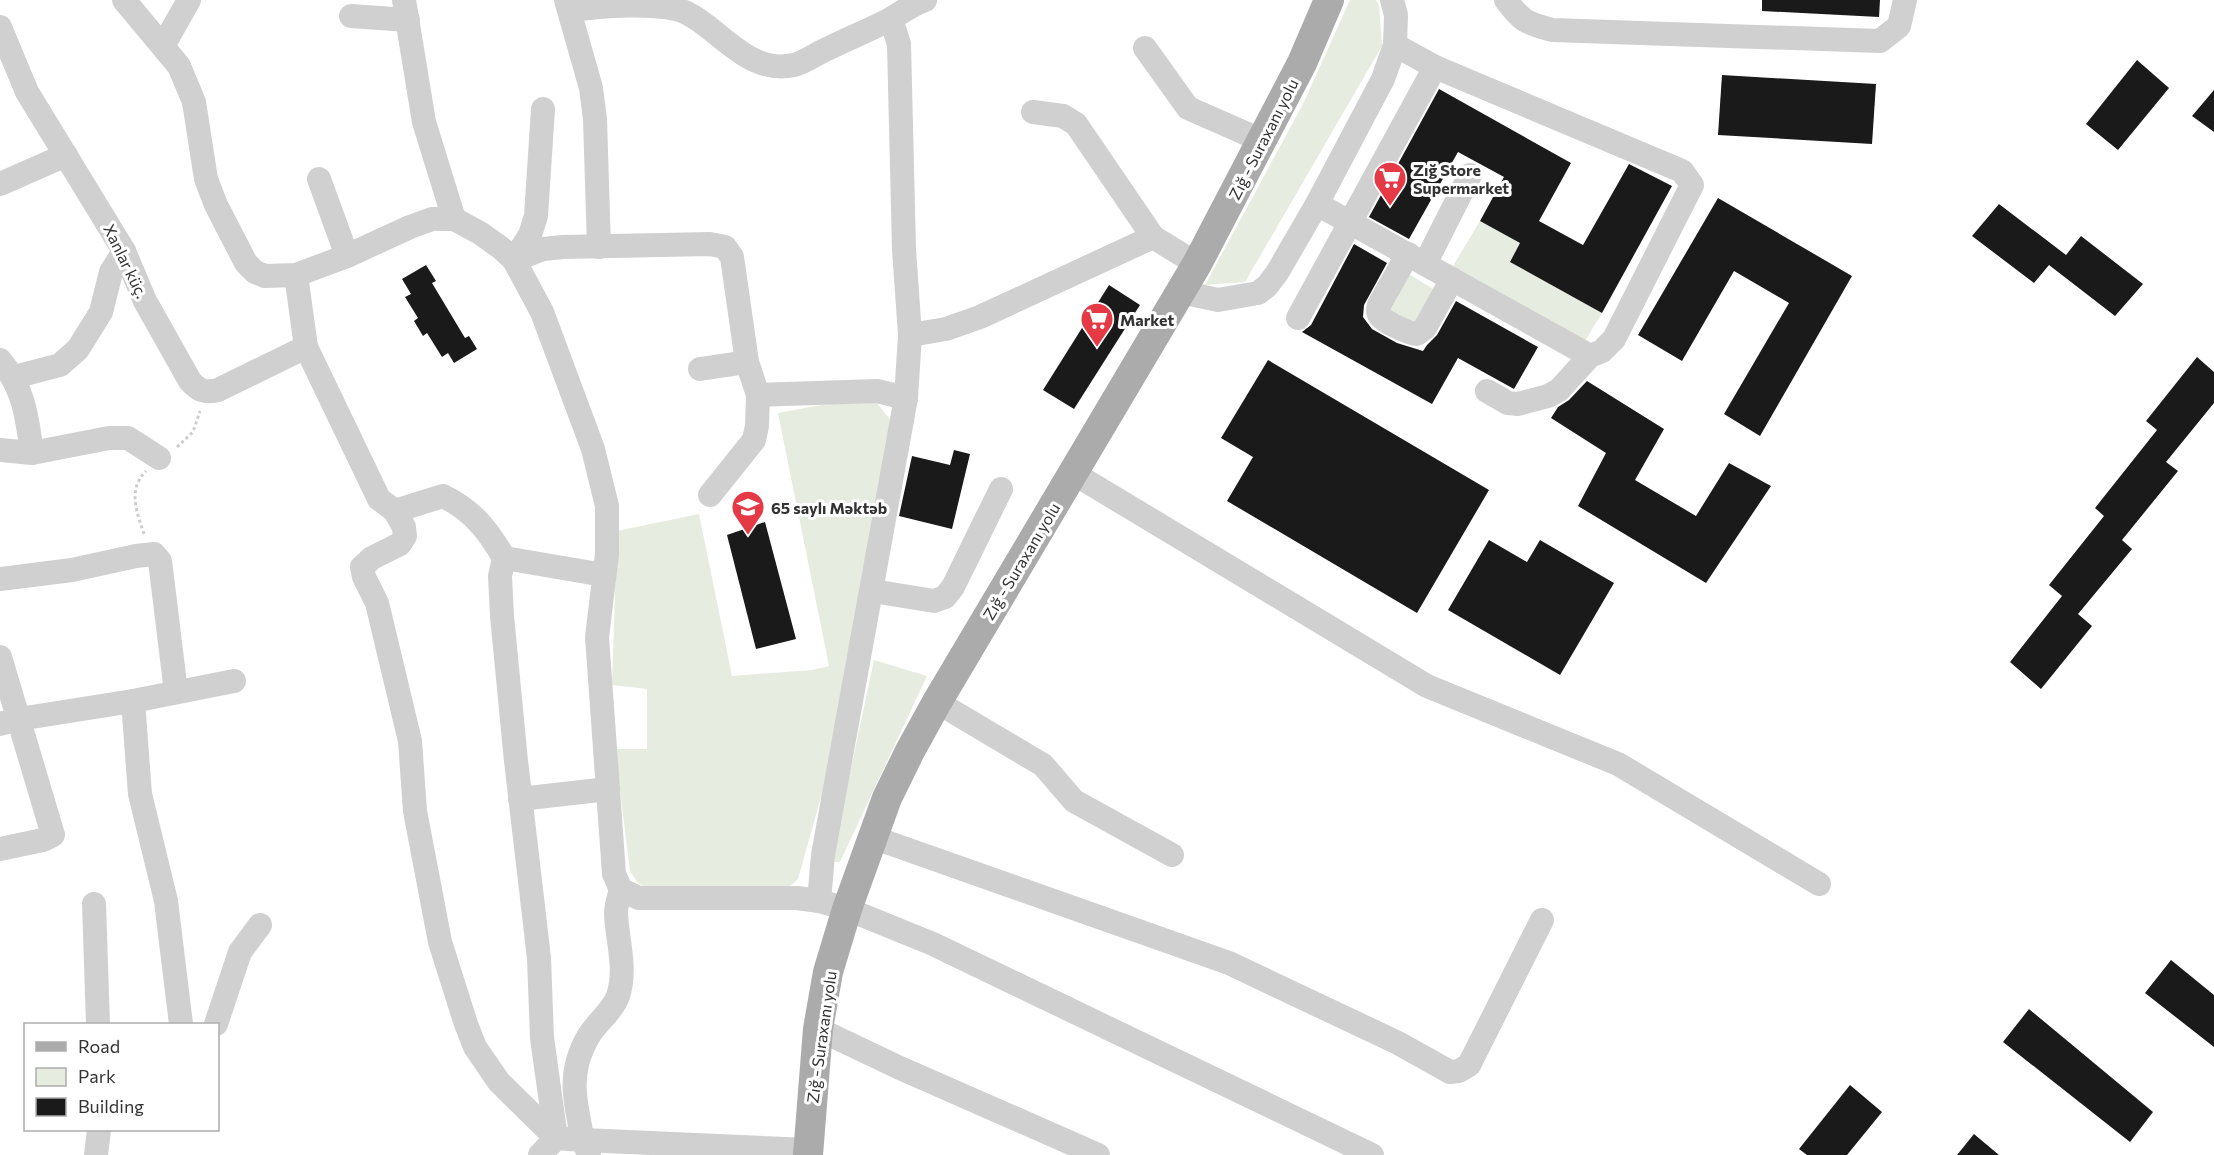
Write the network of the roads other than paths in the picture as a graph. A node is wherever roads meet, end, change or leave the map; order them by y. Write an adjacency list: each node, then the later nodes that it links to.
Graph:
1 (124, 0): 15 (street)
2 (189, 0): 15 (street)
3 (924, 0): 12 (street)
4 (1329, 0): 20 (main road, Zığ - Suraxanı yolu)
5 (1392, 0): 14 (street)
6 (1506, 0): 7 (street)
7 (1905, 0)
8 (672, 4): 9 (street); 12 (street)
9 (568, 5): 29 (street)
10 (406, 10): 11 (street); 26 (street)
11 (351, 16)
12 (891, 18): 39 (street)
13 (0, 27): 21 (street, Xanlar küç.)
14 (1395, 45): 17 (street); 25 (street)
15 (163, 46): 35 (street)
16 (1145, 48): 20 (street)
17 (1435, 67): 27 (street); 41 (street)
18 (543, 109): 33 (street)
19 (1033, 112): 28 (street)
20 (1263, 141): 34 (main road, Zığ - Suraxanı yolu)
21 (66, 155): 24 (street); 30 (street, Xanlar küç.)
22 (1470, 175): 32 (street)
23 (320, 179): 31 (street)
24 (0, 184)
25 (1317, 204): 27 (street); 37 (street)
26 (454, 219): 31 (street); 33 (street)
27 (1350, 222): 32 (street); 38 (street)
28 (1153, 237): 34 (street); 39 (street)
29 (599, 247): 33 (street); 42 (street)
30 (124, 251): 40 (street, Xanlar küç.); 43 (street)
31 (347, 256): 35 (street)
32 (1416, 259): 36 (street); 36 (street)
33 (514, 260): 56 (street)
34 (1197, 264): 37 (main road, Zığ - Suraxanı yolu)
35 (296, 275): 40 (street)
36 (1452, 279): 41 (street)
37 (1181, 292): 51 (main road, Zığ - Suraxanı yolu)
38 (1298, 318)
39 (910, 335): 47 (street)
40 (306, 347): 54 (street)
41 (1590, 356): 45 (street)
42 (747, 362): 44 (street); 46 (street)
43 (7, 369): 49 (street)
44 (700, 369)
45 (1487, 391)
46 (758, 395): 47 (street); 53 (street)
47 (906, 398): 58 (street)
48 (0, 450): 49 (street)
49 (32, 453): 50 (street)
50 (159, 458)
51 (1073, 473): 63 (main road, Zığ - Suraxanı yolu); 70 (street)
52 (1001, 489): 58 (street)
53 (710, 495)
54 (395, 512): 55 (street); 82 (street)
55 (504, 558): 56 (street); 66 (street)
56 (604, 576): 65 (street)
57 (0, 579): 61 (street)
58 (873, 591): 72 (street)
59 (0, 657): 64 (street)
60 (234, 681): 61 (street)
61 (176, 692): 62 (street)
62 (133, 701): 64 (street); 78 (street)
63 (937, 702): 67 (main road, Zığ - Suraxanı yolu); 69 (street)
64 (10, 721): 68 (street)
65 (608, 789): 66 (street); 71 (street)
66 (520, 799): 82 (street)
67 (872, 837): 74 (main road, Zığ - Suraxanı yolu); 75 (street)
68 (0, 849)
69 (1172, 855)
70 (1819, 884)
71 (621, 890): 72 (street); 83 (street)
72 (819, 901): 74 (street)
73 (94, 904): 77 (street)
74 (847, 909): 80 (main road, Zığ - Suraxanı yolu); 87 (street)
75 (1542, 920)
76 (260, 925): 79 (street)
77 (98, 1023)
78 (181, 1023)
79 (216, 1023)
80 (818, 1029): 84 (main road, Zığ - Suraxanı yolu); 86 (street)
81 (99, 1131): 85 (street)
82 (548, 1147): 83 (street)
83 (586, 1147): 84 (street)
84 (808, 1153)
85 (96, 1155)
86 (1098, 1155)
87 (1372, 1155)

